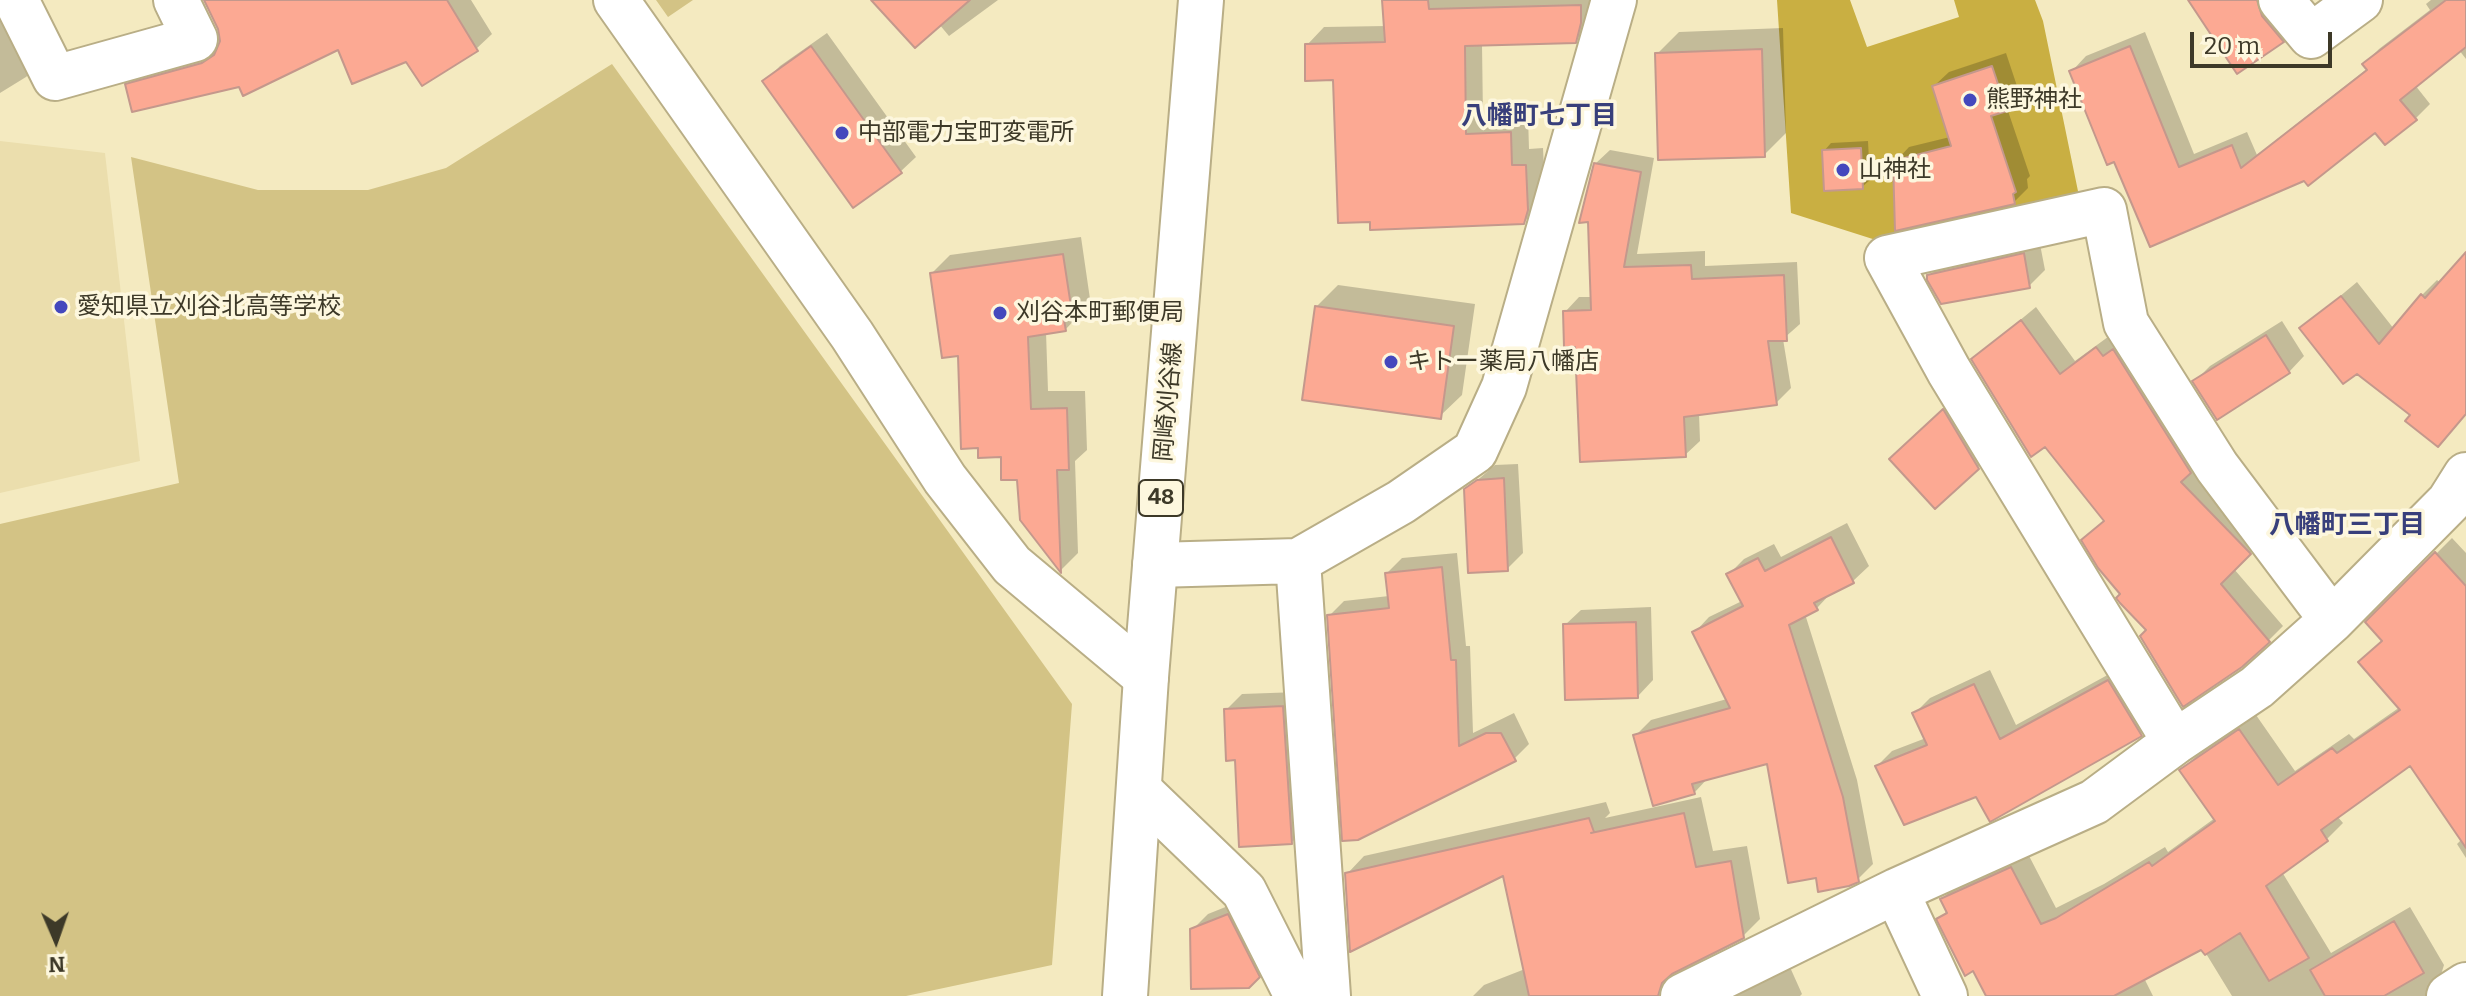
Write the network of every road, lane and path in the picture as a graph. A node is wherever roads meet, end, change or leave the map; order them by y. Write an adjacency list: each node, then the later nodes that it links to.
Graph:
1 (16, 0): 2 (street)
2 (176, 0)
3 (616, 0): 12 (street)
4 (1201, 0): 10 (street, 岡崎刈谷線 / 48)
5 (1614, 0): 9 (street)
6 (2281, 0): 7 (street)
7 (2360, 0)
8 (2466, 475): 11 (street)
9 (1298, 561): 10 (street); 19 (street)
10 (1155, 565): 12 (street, 岡崎刈谷線 / 48)
11 (2332, 620): 13 (street); 13 (street)
12 (1146, 677): 14 (street, 岡崎刈谷線 / 48)
13 (2175, 742): 15 (street)
14 (1139, 790): 17 (street, 岡崎刈谷線 / 48); 18 (street)
15 (1896, 891): 20 (street); 21 (street)
16 (2466, 985): 22 (street)
17 (1125, 996)
18 (1297, 996)
19 (1328, 996)
20 (1683, 996)
21 (1945, 996)
22 (2449, 996)

